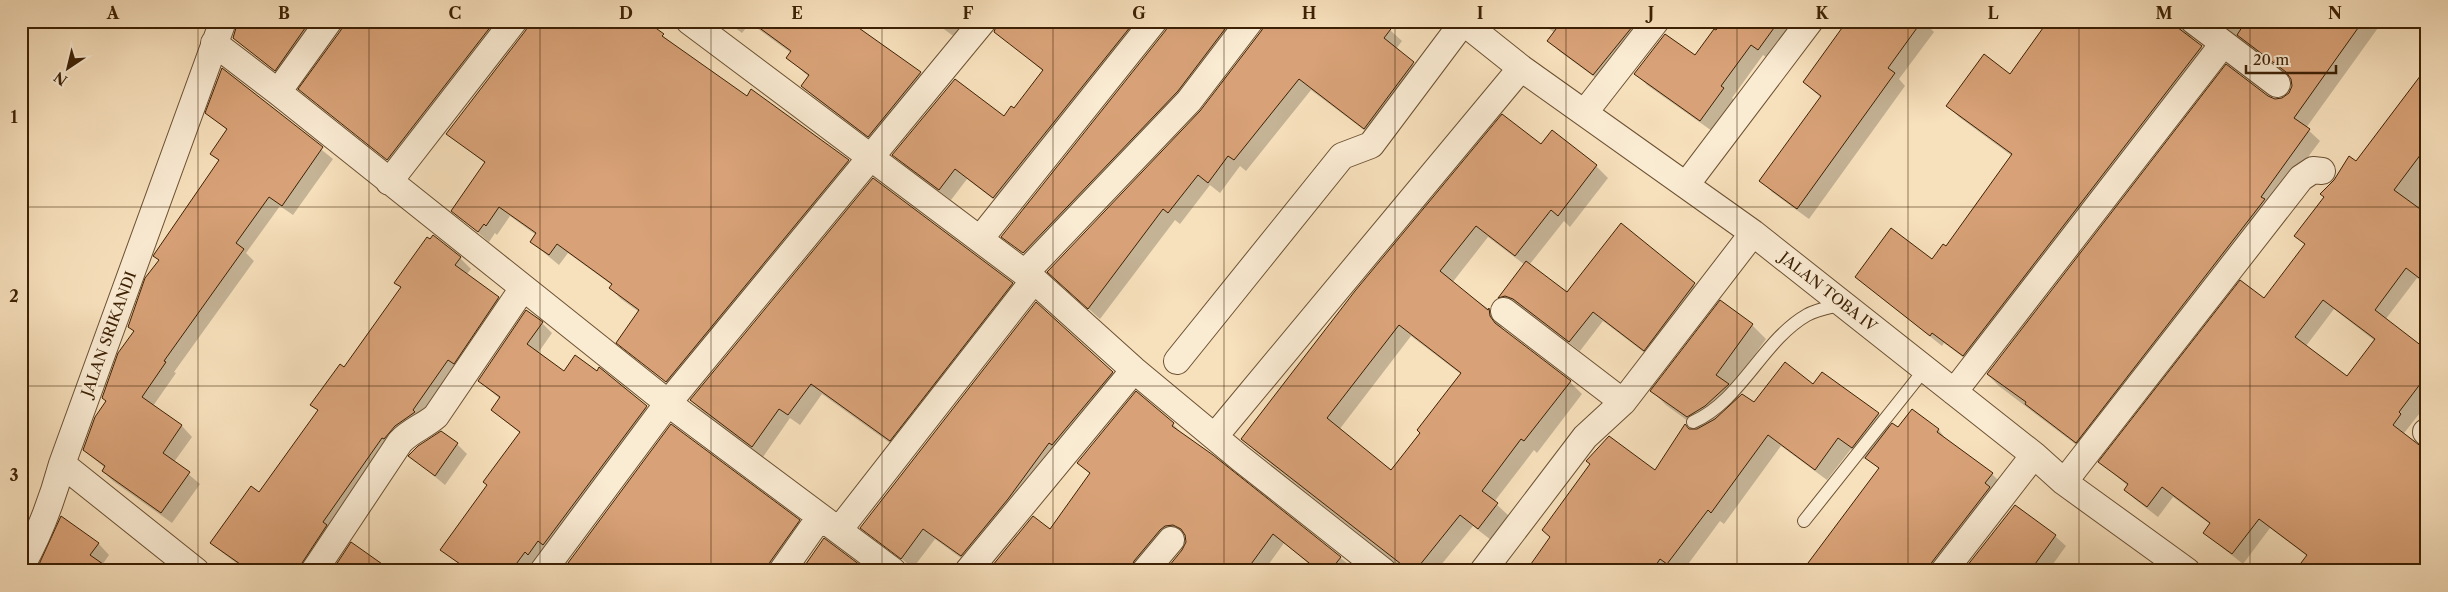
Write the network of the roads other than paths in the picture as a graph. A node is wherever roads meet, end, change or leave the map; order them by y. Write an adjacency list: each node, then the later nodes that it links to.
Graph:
1 (329, 21): 15 (street)
2 (514, 21): 19 (street)
3 (689, 21): 17 (street)
4 (983, 21): 17 (street)
5 (1154, 21): 22 (street)
6 (1250, 21): 23 (street)
7 (1656, 21): 16 (street)
8 (1810, 21): 20 (street)
9 (2194, 21): 12 (street)
10 (1463, 22): 13 (street, JALAN TOBA IV); 27 (street)
11 (218, 32): 15 (street); 36 (street, JALAN SRIKANDI)
12 (2223, 44): 14 (street); 30 (street)
13 (1521, 68): 16 (street, JALAN TOBA IV); 34 (street)
14 (2277, 84)
15 (278, 92): 19 (street)
16 (1585, 112): 20 (street, JALAN TOBA IV)
17 (870, 156): 22 (street); 32 (street)
18 (2322, 171): 37 (street)
19 (389, 182): 24 (street)
20 (1686, 185): 21 (street, JALAN TOBA IV)
21 (1752, 233): 25 (street, JALAN TOBA IV); 31 (street)
22 (980, 239): 23 (street)
23 (1029, 277): 29 (street); 39 (street)
24 (523, 288): 32 (street); 44 (street)
25 (1844, 304): 28 (street, JALAN TOBA IV); 33 (lane)
26 (1504, 311): 31 (street)
27 (1177, 361)
28 (1925, 369): 30 (street, JALAN TOBA IV); 38 (lane)
29 (1134, 370): 34 (street); 48 (street)
30 (1954, 392): 35 (street, JALAN TOBA IV)
31 (1623, 402): 51 (street)
32 (668, 403): 39 (street); 45 (street)
33 (1693, 422)
34 (1215, 436): 41 (street)
35 (2034, 455): 37 (street, JALAN TOBA IV); 52 (street)
36 (62, 464): 42 (street, JALAN SRIKANDI); 43 (street)
37 (2064, 482): 53 (street, JALAN TOBA IV)
38 (1804, 521)
39 (829, 523): 46 (street); 47 (street)
40 (1171, 540): 49 (street)
41 (1355, 563): 50 (street)
42 (21, 567)
43 (196, 571)
44 (314, 571)
45 (543, 571)
46 (782, 571)
47 (893, 571)
48 (968, 571)
49 (1145, 571)
50 (1383, 571)
51 (1482, 571)
52 (1944, 571)
53 (2187, 571)

